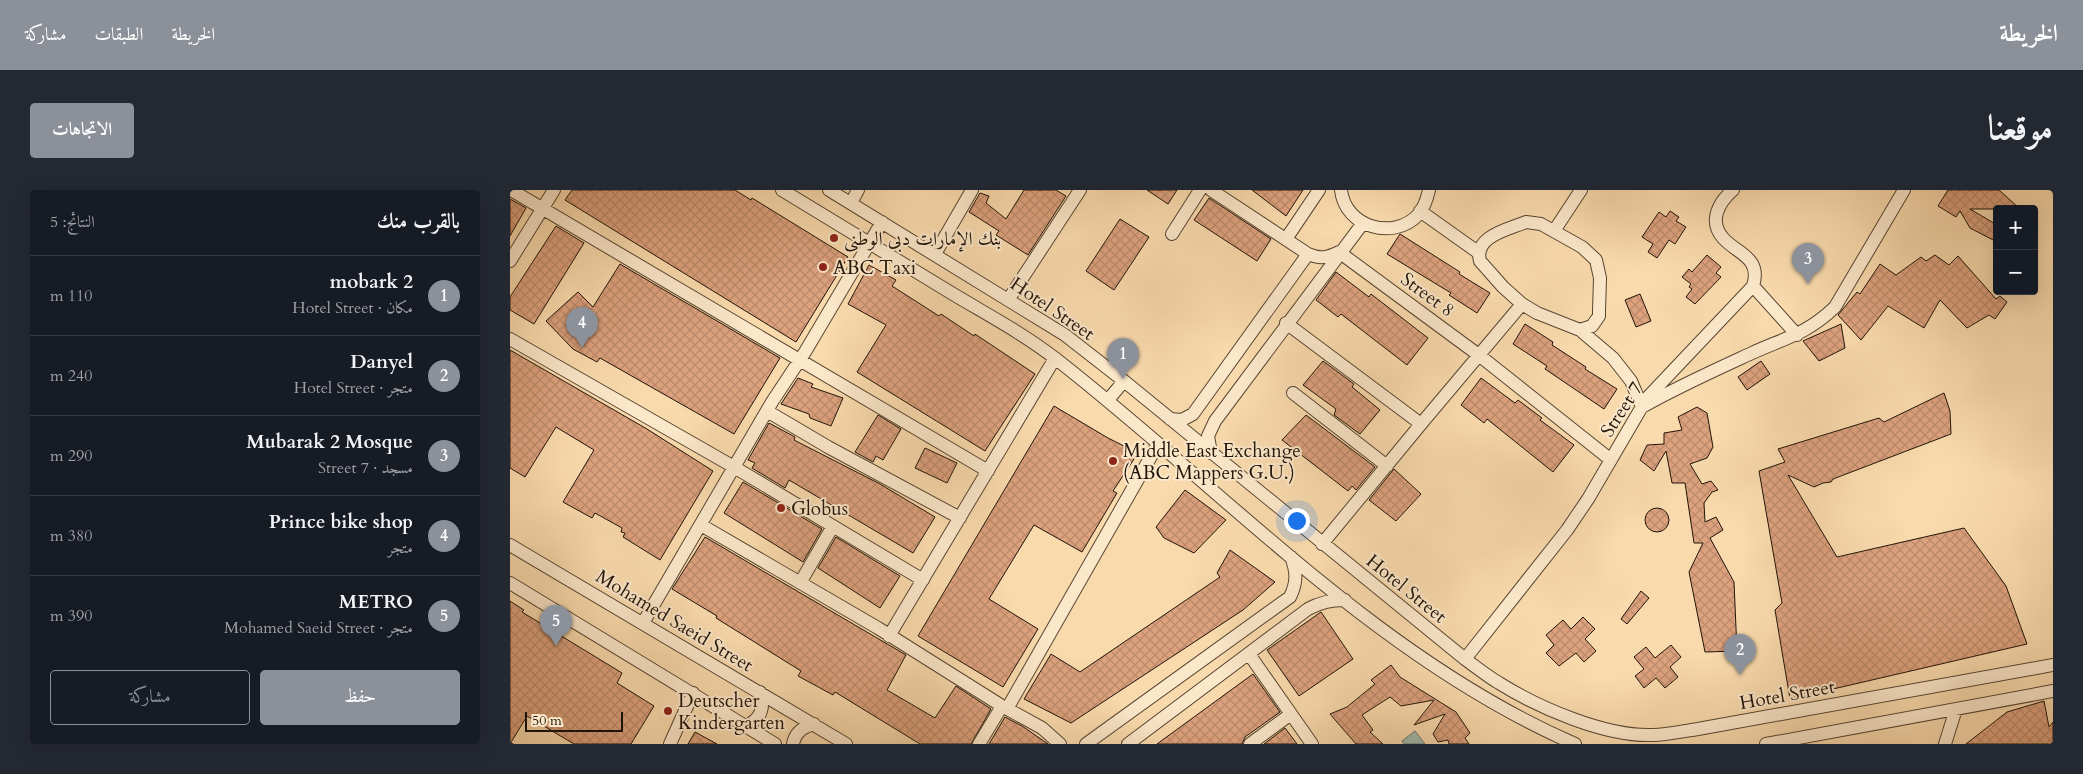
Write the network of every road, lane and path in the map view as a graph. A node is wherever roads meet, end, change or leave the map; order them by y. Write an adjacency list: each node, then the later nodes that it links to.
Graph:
1 (511, 190): 17 (street)
2 (554, 190): 17 (street)
3 (782, 190): 24 (street, Hotel Street)
4 (829, 190): 16 (street, Hotel Street)
5 (858, 190): 16 (street)
6 (972, 190): 27 (street)
7 (1080, 190): 31 (street)
8 (1200, 190): 22 (street)
9 (1211, 190): 23 (street)
10 (1319, 190): 23 (street)
11 (1341, 190): 20 (street)
12 (1429, 190): 18 (street)
13 (1581, 190): 21 (street)
14 (1733, 190): 30 (street)
15 (1904, 190): 35 (street)
16 (851, 203): 19 (street, Hotel Street)
17 (543, 209): 29 (street); 39 (street)
18 (1420, 210): 20 (street); 26 (street)
19 (882, 222): 24 (street); 27 (street, Hotel Street)
20 (1363, 223): 25 (street)
21 (1554, 231): 26 (street); 34 (street)
22 (1172, 234)
23 (1286, 239): 28 (street)
24 (869, 243): 38 (street, Hotel Street); 39 (street)
25 (1339, 252): 28 (street); 33 (street); 37 (street, Street 8)
26 (1479, 253): 32 (street)
27 (935, 254): 31 (street, Hotel Street)
28 (1308, 254): 45 (street)
29 (510, 261)
30 (1753, 286): 35 (street); 43 (street, Street 7)
31 (1008, 300): 40 (street, Hotel Street)
32 (1522, 304): 34 (street); 37 (street)
33 (1286, 323): 46 (street); 48 (street)
34 (1580, 330): 43 (street)
35 (1797, 335): 43 (street)
36 (510, 339): 51 (street)
37 (1480, 356): 46 (street); 49 (street, Street 8)
38 (1055, 358): 42 (street, Hotel Street); 52 (street)
39 (799, 361): 44 (street); 52 (street)
40 (1124, 381): 42 (street); 45 (street, Hotel Street)
41 (1292, 393): 50 (street)
42 (1108, 400): 47 (street, Hotel Street)
43 (1642, 407): 49 (street, Street 7)
44 (767, 411): 51 (street); 53 (street)
45 (1170, 420): 48 (street, Hotel Street)
46 (1421, 424): 50 (street)
47 (1158, 444): 58 (street, Hotel Street); 71 (street)
48 (1211, 452): 56 (street, Hotel Street)
49 (1611, 460): 66 (street, Street 7)
50 (1387, 466): 56 (street)
51 (734, 467): 54 (street); 55 (street)
52 (988, 471): 53 (street)
53 (960, 518): 59 (street)
54 (701, 525): 61 (street); 63 (street)
55 (833, 526): 59 (street); 61 (street)
56 (1322, 544): 66 (street, Hotel Street)
57 (510, 545): 63 (street, Mohamed Saeid Street)
58 (1291, 557): 62 (street, Hotel Street); 82 (street)
59 (923, 580): 64 (street)
60 (510, 583): 70 (street)
61 (800, 583): 64 (street)
62 (1346, 600): 65 (street); 86 (street, Hotel Street)
63 (643, 624): 69 (street, Mohamed Saeid Street)
64 (889, 636): 71 (street)
65 (1249, 654): 73 (street); 83 (street)
66 (1465, 659): 67 (street, Hotel Street)
67 (2053, 665)
68 (2053, 691): 72 (street)
69 (760, 692): 74 (street, Mohamed Saeid Street); 75 (street)
70 (693, 693): 75 (street); 76 (street)
71 (1004, 707): 80 (street); 81 (street)
72 (1956, 709): 87 (street); 88 (street)
73 (1291, 714): 84 (street); 85 (street)
74 (814, 724): 78 (street); 79 (street, Mohamed Saeid Street)
75 (746, 726): 77 (street)
76 (670, 744)
77 (775, 744)
78 (794, 744)
79 (846, 744)
80 (979, 744)
81 (1060, 744)
82 (1086, 744)
83 (1128, 744)
84 (1250, 744)
85 (1312, 744)
86 (1575, 744)
87 (1766, 744)
88 (1945, 744)

